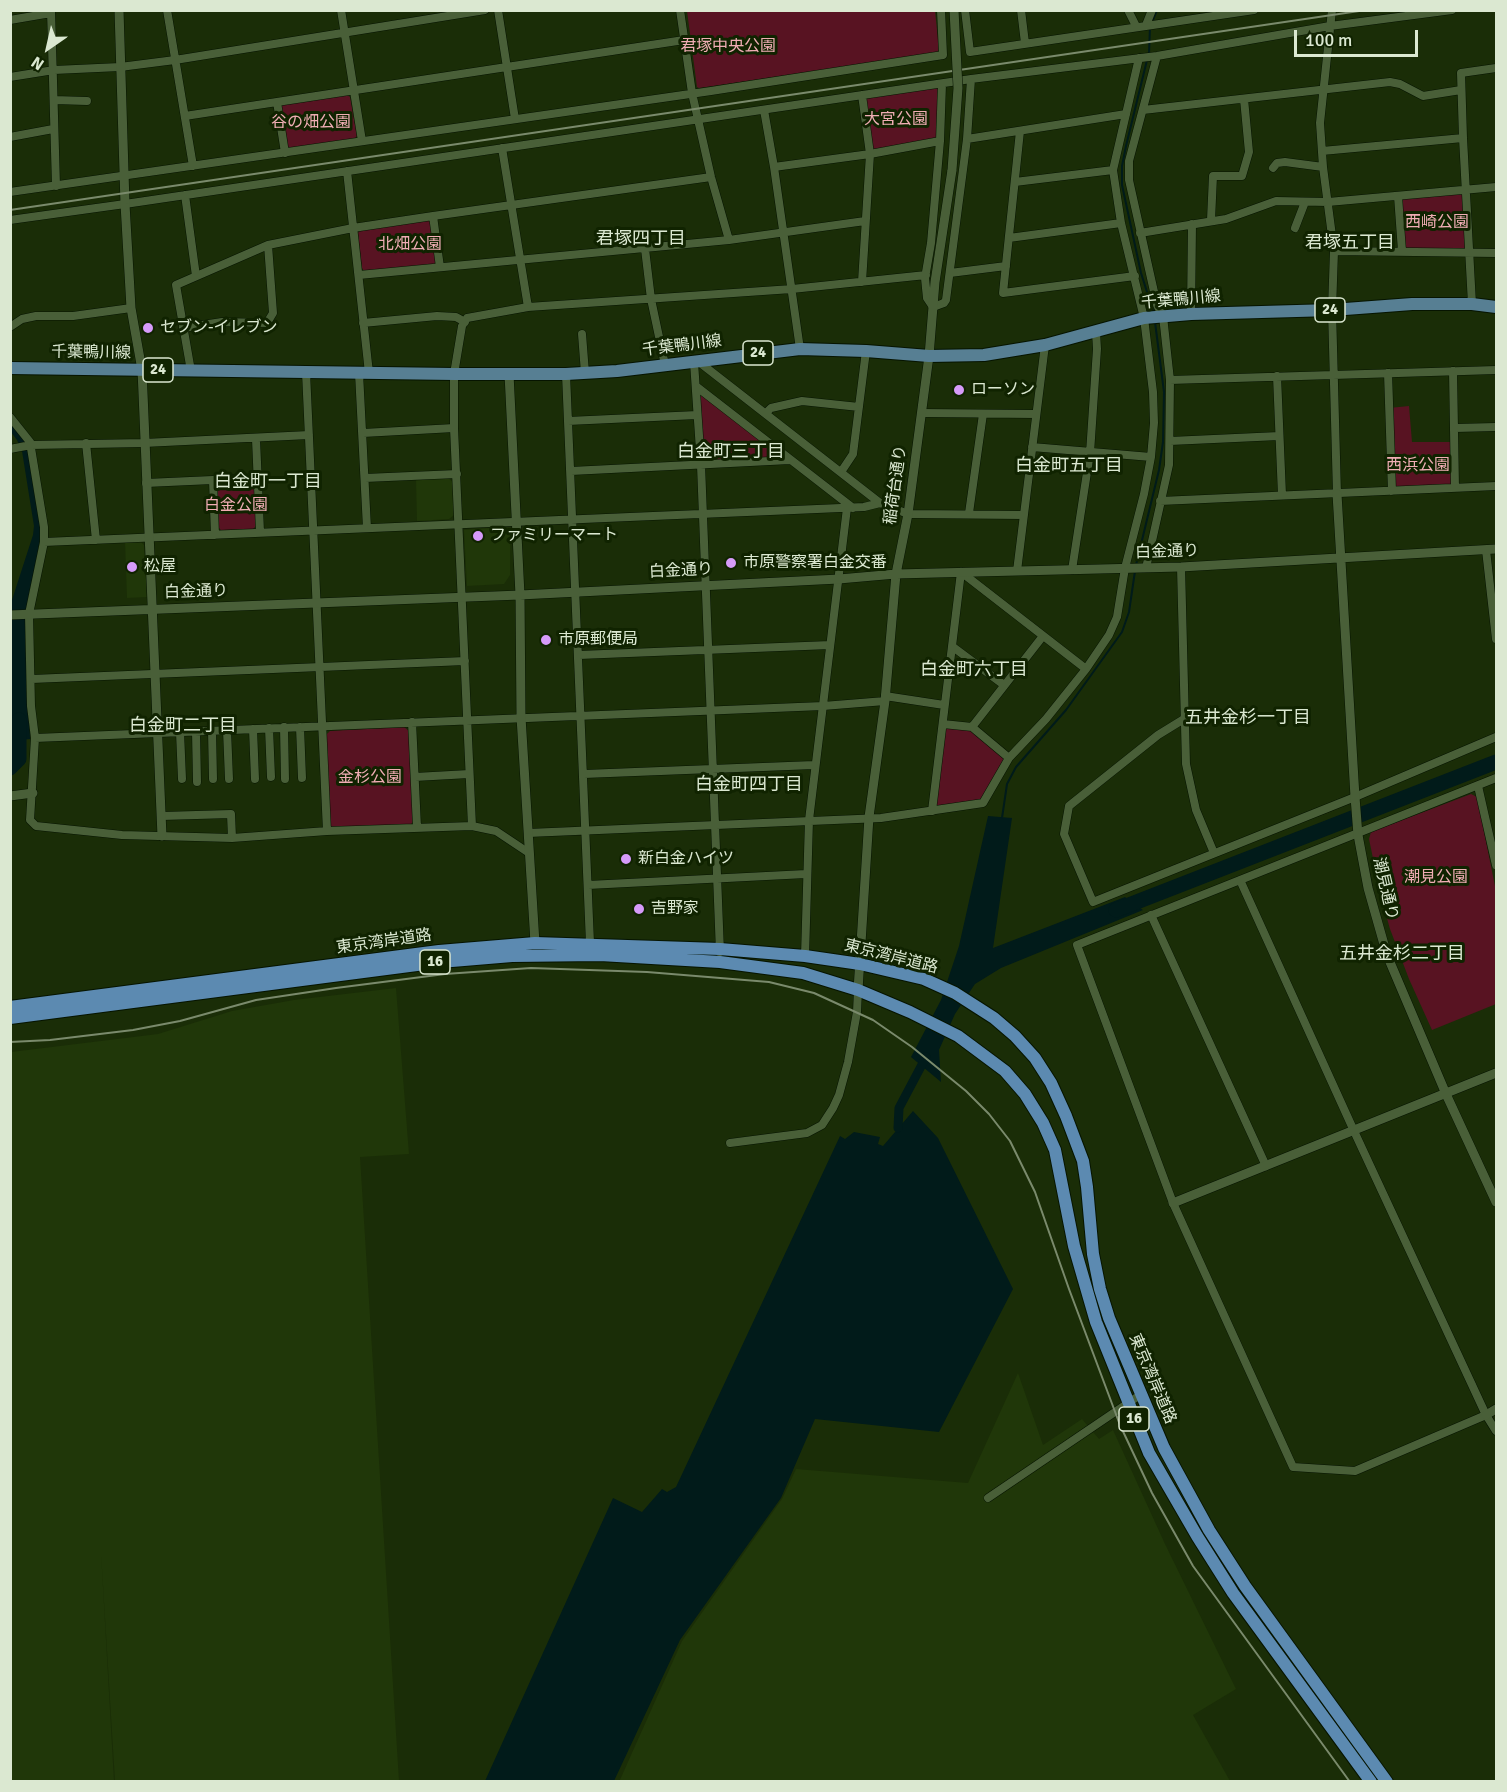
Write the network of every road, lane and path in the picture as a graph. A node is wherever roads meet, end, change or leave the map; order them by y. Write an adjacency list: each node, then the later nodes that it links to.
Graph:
1 (119, 10): 27 (street)
2 (167, 10): 26 (street)
3 (341, 10): 21 (street)
4 (485, 10): 21 (street)
5 (498, 10): 28 (street)
6 (680, 10): 22 (street)
7 (941, 10): 37 (street)
8 (954, 10): 110 (street, 稲荷台通り, bridge)
9 (965, 10): 23 (street)
10 (1021, 10): 23 (street)
11 (1128, 10): 19 (street)
12 (1152, 10): 18 (street)
13 (1332, 10): 20 (street)
14 (1452, 10): 20 (street)
15 (1250, 11): 18 (street)
16 (51, 12): 17 (street); 30 (street)
17 (10, 20)
18 (1146, 25): 19 (street)
19 (1136, 26): 23 (street)
20 (1330, 26): 24 (street); 35 (street)
21 (345, 34): 26 (street); 34 (street)
22 (684, 40): 28 (street); 37 (street)
23 (1025, 43)
24 (1157, 56): 25 (street); 44 (street)
25 (1139, 58): 32 (street); 45 (street)
26 (175, 60): 27 (street); 46 (street)
27 (120, 67): 30 (street); 66 (street)
28 (507, 67): 34 (street); 47 (street)
29 (1497, 68): 36 (street)
30 (54, 70): 31 (street); 40 (street)
31 (10, 77)
32 (970, 79): 33 (street); 53 (street)
33 (942, 84): 38 (street); 55 (street)
34 (353, 90): 42 (street); 54 (street)
35 (1323, 90): 36 (street); 39 (street); 57 (street)
36 (1461, 90): 52 (street)
37 (692, 93): 47 (street); 48 (street)
38 (862, 95): 43 (street); 59 (street)
39 (1244, 99): 44 (street); 81 (street)
40 (54, 100): 41 (street); 49 (street)
41 (87, 101)
42 (277, 102): 46 (street); 58 (street)
43 (764, 110): 48 (street); 61 (street)
44 (1143, 110): 88 (street)
45 (1126, 114): 50 (street); 64 (street)
46 (185, 116): 60 (street)
47 (515, 119): 54 (street)
48 (698, 120): 56 (street); 67 (street)
49 (54, 129): 51 (street); 69 (street)
50 (1020, 131): 53 (street); 68 (street)
51 (10, 137)
52 (1463, 138): 57 (street); 71 (street)
53 (967, 139): 100 (street)
54 (362, 141): 58 (street)
55 (940, 141): 59 (street); 103 (street)
56 (502, 148): 65 (street); 78 (street)
57 (1322, 151): 62 (street)
58 (285, 153): 60 (street)
59 (870, 154): 61 (street); 82 (street)
60 (193, 166): 66 (street)
61 (774, 167): 87 (street)
62 (1323, 167): 63 (street); 76 (street)
63 (1273, 168)
64 (1113, 170): 68 (street); 83 (street)
65 (347, 171): 73 (street); 85 (street)
66 (123, 177): 69 (street); 77 (street)
67 (711, 177): 78 (street); 90 (street)
68 (1016, 182): 89 (street)
69 (56, 186): 72 (street)
70 (1497, 187): 71 (street)
71 (1466, 190): 74 (street); 95 (street)
72 (10, 192)
73 (185, 195): 77 (street); 102 (street)
74 (1398, 196): 76 (street); 94 (street)
75 (1305, 202): 76 (street); 81 (street); 86 (street)
76 (1328, 202): 93 (street)
77 (124, 204): 80 (street); 112 (street)
78 (512, 205): 79 (street); 97 (street)
79 (433, 216): 85 (street); 99 (street)
80 (10, 220)
81 (1211, 220): 84 (street)
82 (866, 221): 87 (street); 105 (street)
83 (1121, 223): 89 (street); 104 (street)
84 (1192, 224): 88 (street); 114 (street)
85 (354, 228): 91 (street); 101 (street)
86 (1295, 228)
87 (783, 232): 90 (street); 106 (street)
88 (1140, 233): 115 (street)
89 (1009, 238): 98 (street)
90 (729, 240): 92 (street)
91 (268, 245): 102 (street); 120 (street)
92 (645, 249): 97 (street); 107 (street)
93 (1334, 251): 94 (street); 113 (street)
94 (1402, 251): 95 (street)
95 (1468, 253): 96 (street); 108 (street)
96 (1497, 254)
97 (520, 260): 99 (street); 109 (street)
98 (1006, 266): 100 (street); 104 (street)
99 (440, 267): 101 (street)
100 (950, 273): 110 (street)
101 (359, 275): 118 (street)
102 (196, 276): 120 (street)
103 (926, 276): 105 (street); 110 (street)
104 (1135, 276): 116 (street)
105 (862, 282): 106 (street)
106 (792, 289): 107 (street); 124 (street)
107 (651, 299): 109 (street); 128 (street)
108 (1472, 304): 111 (main road, 千葉鴨川線 / 24); 113 (main road, 千葉鴨川線 / 24)
109 (528, 307): 117 (street)
110 (933, 307): 126 (street, 稲荷台通り)
111 (1497, 307)
112 (131, 308): 119 (street); 130 (street)
113 (1332, 310): 114 (main road, 千葉鴨川線 / 24); 141 (street)
114 (1191, 314): 115 (main road, 千葉鴨川線 / 24)
115 (1163, 316): 116 (main road, 千葉鴨川線 / 24); 143 (street)
116 (1144, 318): 121 (main road, 千葉鴨川線 / 24); 167 (street)
117 (465, 322): 118 (street); 138 (street)
118 (363, 323): 135 (street)
119 (10, 327)
120 (183, 328): 132 (street)
121 (1096, 332): 123 (main road, 千葉鴨川線 / 24); 166 (street)
122 (582, 334): 136 (street)
123 (1045, 345): 126 (main road, 千葉鴨川線 / 24); 149 (street)
124 (800, 349): 125 (main road, 千葉鴨川線 / 24); 127 (main road, 千葉鴨川線 / 24)
125 (867, 351): 126 (main road, 千葉鴨川線 / 24); 145 (street)
126 (928, 356): 147 (street, 稲荷台通り)
127 (696, 362): 128 (main road, 千葉鴨川線 / 24); 144 (street); 146 (street)
128 (665, 365): 136 (main road, 千葉鴨川線 / 24)
129 (10, 368): 130 (main road, 千葉鴨川線 / 24)
130 (142, 370): 132 (main road, 千葉鴨川線 / 24); 162 (street)
131 (1497, 370): 133 (street)
132 (191, 371): 134 (main road, 千葉鴨川線 / 24)
133 (1453, 371): 137 (street); 154 (street)
134 (306, 372): 135 (main road, 千葉鴨川線 / 24); 157 (street)
135 (364, 373): 138 (main road, 千葉鴨川線 / 24); 156 (street)
136 (585, 373): 140 (main road, 千葉鴨川線 / 24)
137 (1388, 373): 141 (street); 179 (street)
138 (454, 374): 139 (main road, 千葉鴨川線 / 24); 153 (street)
139 (509, 374): 140 (main road, 千葉鴨川線 / 24); 190 (street)
140 (566, 374): 152 (street)
141 (1334, 375): 142 (street); 180 (street)
142 (1277, 376): 143 (street); 158 (street)
143 (1170, 380): 160 (street)
144 (697, 387): 150 (street); 168 (street)
145 (859, 407): 146 (street); 171 (street)
146 (766, 413): 171 (street)
147 (922, 413): 148 (street); 187 (street, 稲荷台通り)
148 (983, 414): 149 (street); 186 (street)
149 (1036, 414): 164 (street)
150 (697, 415): 152 (street); 169 (street)
151 (10, 417): 163 (street)
152 (568, 421): 170 (street)
153 (454, 428): 156 (street); 172 (street)
154 (1455, 428): 155 (street); 178 (street)
155 (1497, 428)
156 (363, 433): 174 (street)
157 (309, 435): 159 (street); 193 (street)
158 (1279, 436): 160 (street); 181 (street)
159 (256, 439): 162 (street); 173 (street)
160 (1170, 441): 182 (street)
161 (86, 443): 162 (street); 163 (street); 197 (street)
162 (144, 443): 176 (street)
163 (28, 445): 165 (street); 198 (street)
164 (1032, 447): 166 (street); 188 (street)
165 (12, 448)
166 (1090, 453): 167 (street); 205 (street)
167 (1151, 457): 203 (street)
168 (790, 460): 169 (street); 184 (street)
169 (701, 465): 170 (street); 185 (street)
170 (571, 471): 189 (street)
171 (841, 472): 183 (street)
172 (457, 474): 174 (street); 191 (street)
173 (257, 478): 175 (street); 194 (street)
174 (365, 478): 192 (street)
175 (213, 480): 176 (street); 195 (street)
176 (146, 483): 196 (street)
177 (1497, 486): 178 (street)
178 (1455, 488): 179 (street)
179 (1392, 491): 180 (street)
180 (1337, 494): 181 (street); 201 (street, 潮見通り)
181 (1282, 495): 182 (street)
182 (1160, 501): 204 (street)
183 (880, 503): 184 (street); 187 (street)
184 (850, 508): 185 (street); 209 (street)
185 (702, 513): 189 (street); 210 (street)
186 (969, 513): 187 (street); 188 (street)
187 (908, 514): 208 (street, 稲荷台通り)
188 (1024, 515): 206 (street)
189 (572, 520): 190 (street); 211 (street)
190 (517, 523): 191 (street); 212 (street)
191 (459, 525): 192 (street); 213 (street)
192 (367, 528): 193 (street)
193 (313, 530): 194 (street); 214 (street)
194 (260, 532): 195 (street)
195 (215, 535): 196 (street)
196 (148, 537): 197 (street); 215 (street)
197 (96, 540): 198 (street)
198 (44, 542): 217 (street)
199 (1497, 549): 200 (street, 白金通り)
200 (1486, 550): 201 (street, 白金通り); 216 (street)
201 (1341, 558): 202 (street, 白金通り); 272 (street, 潮見通り)
202 (1181, 567): 204 (street, 白金通り); 238 (street)
203 (1125, 568): 204 (street, 白金通り); 205 (street, 白金通り); 227 (street)
204 (1146, 568)
205 (1072, 570): 206 (street, 白金通り)
206 (1017, 571): 207 (street, 白金通り)
207 (961, 573): 208 (street, 白金通り); 219 (street); 222 (street)
208 (896, 574): 209 (street, 白金通り); 231 (street, 稲荷台通り)
209 (838, 579): 210 (street, 白金通り); 221 (street)
210 (705, 585): 211 (street, 白金通り); 223 (street)
211 (576, 592): 212 (street, 白金通り); 224 (street)
212 (520, 595): 213 (street, 白金通り); 236 (street)
213 (462, 597): 214 (street, 白金通り); 225 (street)
214 (317, 602): 215 (street, 白金通り); 226 (street)
215 (152, 609): 217 (street, 白金通り); 228 (street)
216 (1495, 609): 220 (street)
217 (29, 614): 218 (street, 白金通り); 229 (street)
218 (10, 615)
219 (1043, 636): 227 (street); 230 (street)
220 (1497, 639)
221 (830, 645): 223 (street); 233 (street)
222 (953, 647): 230 (street); 232 (street)
223 (707, 651): 224 (street); 234 (street)
224 (579, 654): 235 (street)
225 (465, 661): 226 (street); 237 (street)
226 (320, 668): 228 (street); 241 (street)
227 (1086, 669): 254 (street)
228 (155, 674): 229 (street); 251 (street)
229 (32, 679): 253 (street)
230 (1004, 685): 244 (street)
231 (885, 698): 232 (street); 233 (street); 275 (street, 稲荷台通り)
232 (944, 705): 240 (street)
233 (823, 706): 234 (street); 255 (street)
234 (711, 710): 235 (street); 256 (street)
235 (581, 714): 236 (street); 258 (street)
236 (521, 717): 237 (street); 282 (street)
237 (467, 719): 239 (street); 257 (street)
238 (1184, 719): 287 (street); 287 (street)
239 (412, 722): 241 (street); 260 (street)
240 (943, 724): 244 (street); 273 (street)
241 (322, 726): 243 (street); 281 (street)
242 (284, 727): 243 (street); 245 (street); 267 (street)
243 (300, 727): 261 (street)
244 (972, 727): 254 (street)
245 (269, 728): 246 (street); 259 (street)
246 (253, 729): 248 (street); 266 (street)
247 (212, 730): 248 (street); 249 (street); 264 (street)
248 (227, 730): 265 (street)
249 (196, 731): 250 (street); 268 (street)
250 (180, 732): 251 (street); 263 (street)
251 (158, 733): 253 (street); 274 (street)
252 (1497, 737): 272 (street)
253 (35, 738): 270 (street)
254 (1009, 758): 273 (street)
255 (814, 765): 256 (street); 276 (street)
256 (713, 769): 258 (street); 277 (street)
257 (469, 774): 260 (street); 278 (street)
258 (584, 774): 280 (street)
259 (271, 777)
260 (415, 777): 279 (street)
261 (302, 778)
262 (1497, 778): 269 (street)
263 (182, 779)
264 (213, 779)
265 (228, 779)
266 (255, 779)
267 (285, 779)
268 (197, 782)
269 (1478, 786): 283 (street); 288 (street)
270 (33, 793): 271 (street); 284 (street)
271 (10, 796)
272 (1355, 797): 283 (street, 潮見通り); 287 (street)
273 (932, 811): 275 (street)
274 (162, 816): 284 (street); 285 (street)
275 (869, 817): 276 (street); 299 (street, 稲荷台通り)
276 (809, 820): 277 (street); 289 (street)
277 (716, 824): 280 (street); 290 (street)
278 (472, 826): 279 (street); 286 (street)
279 (417, 827): 281 (street)
280 (586, 830): 282 (street); 292 (street)
281 (327, 831): 285 (street)
282 (528, 833): 286 (street)
283 (1358, 835): 291 (street); 304 (street, 潮見通り)
284 (162, 836): 285 (street)
285 (232, 838)
286 (529, 853): 294 (street)
287 (1214, 853)
288 (1497, 865)
289 (806, 874): 290 (street); 297 (street)
290 (718, 878): 292 (street); 296 (street)
291 (1240, 880): 293 (street); 305 (street)
292 (588, 885): 295 (street)
293 (1151, 915): 307 (street); 309 (street)
294 (535, 943): 295 (highway, 東京湾岸道路 / 16); 301 (highway, 東京湾岸道路 / 16)
295 (590, 944): 296 (highway, 東京湾岸道路 / 16)
296 (720, 949): 297 (highway, 東京湾岸道路 / 16); 298 (street)
297 (805, 956): 299 (highway, 東京湾岸道路 / 16)
298 (720, 962): 300 (highway, 東京湾岸道路 / 16); 302 (highway, 東京湾岸道路 / 16)
299 (860, 964): 300 (street, 稲荷台通り); 310 (highway, 東京湾岸道路 / 16)
300 (858, 990): 306 (street); 311 (highway, 東京湾岸道路 / 16)
301 (10, 1007)
302 (10, 1018)
303 (1497, 1073): 304 (street)
304 (1446, 1094): 305 (street); 308 (street, 潮見通り)
305 (1354, 1131): 307 (street); 313 (street)
306 (730, 1143)
307 (1266, 1166): 309 (street)
308 (1497, 1202)
309 (1173, 1203): 313 (street)
310 (1140, 1395): 311 (street); 317 (highway, 東京湾岸道路 / 16)
311 (1128, 1403): 315 (street); 316 (highway, 東京湾岸道路 / 16)
312 (1497, 1409): 313 (street)
313 (1486, 1415): 314 (street)
314 (1497, 1431)
315 (988, 1498)
316 (1371, 1782)
317 (1387, 1782)

